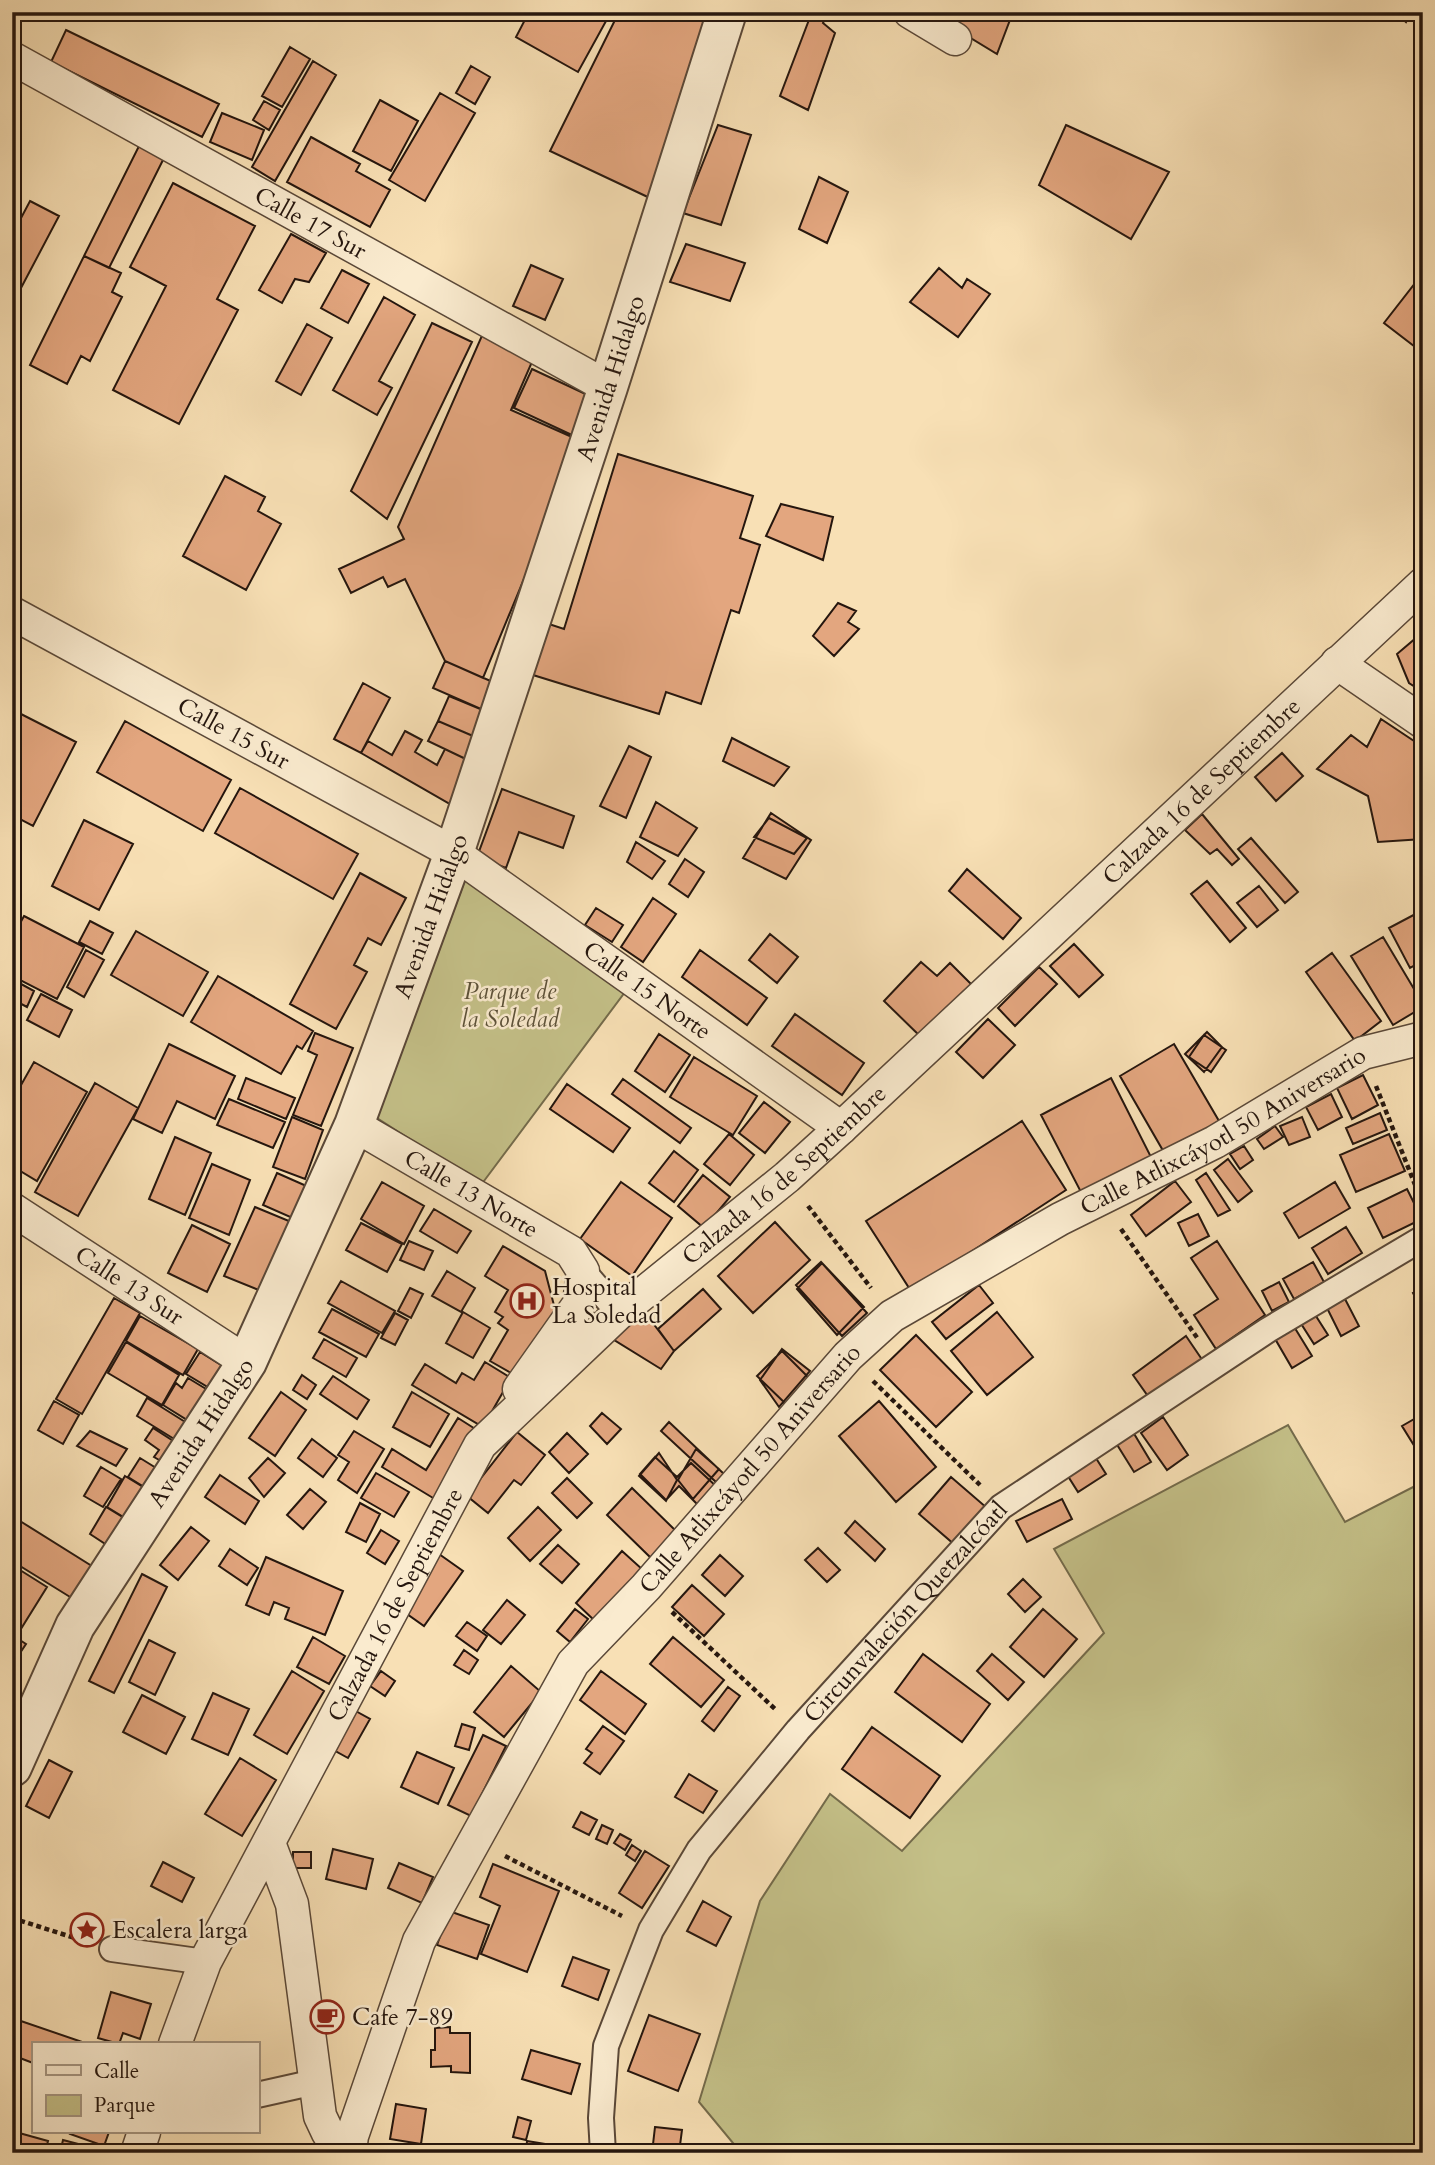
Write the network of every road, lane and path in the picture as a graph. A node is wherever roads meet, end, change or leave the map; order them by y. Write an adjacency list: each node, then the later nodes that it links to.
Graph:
1 (727, 12): 5 (street, Avenida Hidalgo)
2 (909, 12): 3 (street)
3 (956, 38)
4 (12, 58): 5 (street, Calle 17 Sur)
5 (608, 387): 10 (street, Avenida Hidalgo)
6 (1423, 584): 8 (street, Calzada 16 de Septiembre)
7 (12, 613): 10 (street, Calle 15 Sur)
8 (1337, 663): 9 (street); 14 (street, Calzada 16 de Septiembre)
9 (1423, 722)
10 (454, 853): 13 (street, Avenida Hidalgo); 14 (street, Calle 15 Norte)
11 (1423, 1038): 12 (street, Calle Atlixcáyotl 50 Aniversario)
12 (1363, 1053): 16 (street, Calle Atlixcáyotl 50 Aniversario); 17 (path)
13 (354, 1125): 20 (street, Calle 13 Norte); 24 (street, Avenida Hidalgo)
14 (841, 1128): 15 (street, Calzada 16 de Septiembre)
15 (787, 1177): 21 (street, Calzada 16 de Septiembre); 22 (path)
16 (1100, 1199): 22 (street, Calle Atlixcáyotl 50 Aniversario); 25 (path)
17 (1423, 1205)
18 (12, 1209): 24 (street, Calle 13 Sur)
19 (1423, 1238): 25 (street, Circunvalación Quetzalcóatl)
20 (583, 1271): 21 (street, Calle 13 Norte); 26 (street)
21 (619, 1313): 26 (street, Calzada 16 de Septiembre)
22 (892, 1316): 23 (street, Calle Atlixcáyotl 50 Aniversario)
23 (848, 1356): 27 (path); 28 (street, Calle Atlixcáyotl 50 Aniversario)
24 (247, 1362): 30 (street, Avenida Hidalgo)
25 (1216, 1364): 27 (street, Circunvalación Quetzalcóatl)
26 (480, 1446): 32 (street, Calzada 16 de Septiembre)
27 (1001, 1507): 29 (street, Circunvalación Quetzalcóatl)
28 (646, 1587): 29 (path); 31 (street, Calle Atlixcáyotl 50 Aniversario)
29 (798, 1730): 34 (street, Circunvalación Quetzalcóatl)
30 (12, 1767)
31 (473, 1840): 34 (path); 43 (street, Calle Atlixcáyotl 50 Aniversario)
32 (269, 1843): 36 (street, Calzada 16 de Septiembre); 38 (street)
33 (12, 1918): 35 (path)
34 (651, 1930): 45 (street, Circunvalación Quetzalcóatl)
35 (112, 1949): 36 (street)
36 (205, 1962): 37 (street, Calzada 16 de Septiembre)
37 (176, 2042)
38 (315, 2082): 39 (street); 43 (street)
39 (259, 2095)
40 (1423, 2133): 42 (path)
41 (143, 2134): 44 (street)
42 (1423, 2151)
43 (354, 2152)
44 (137, 2153)
45 (603, 2153)

